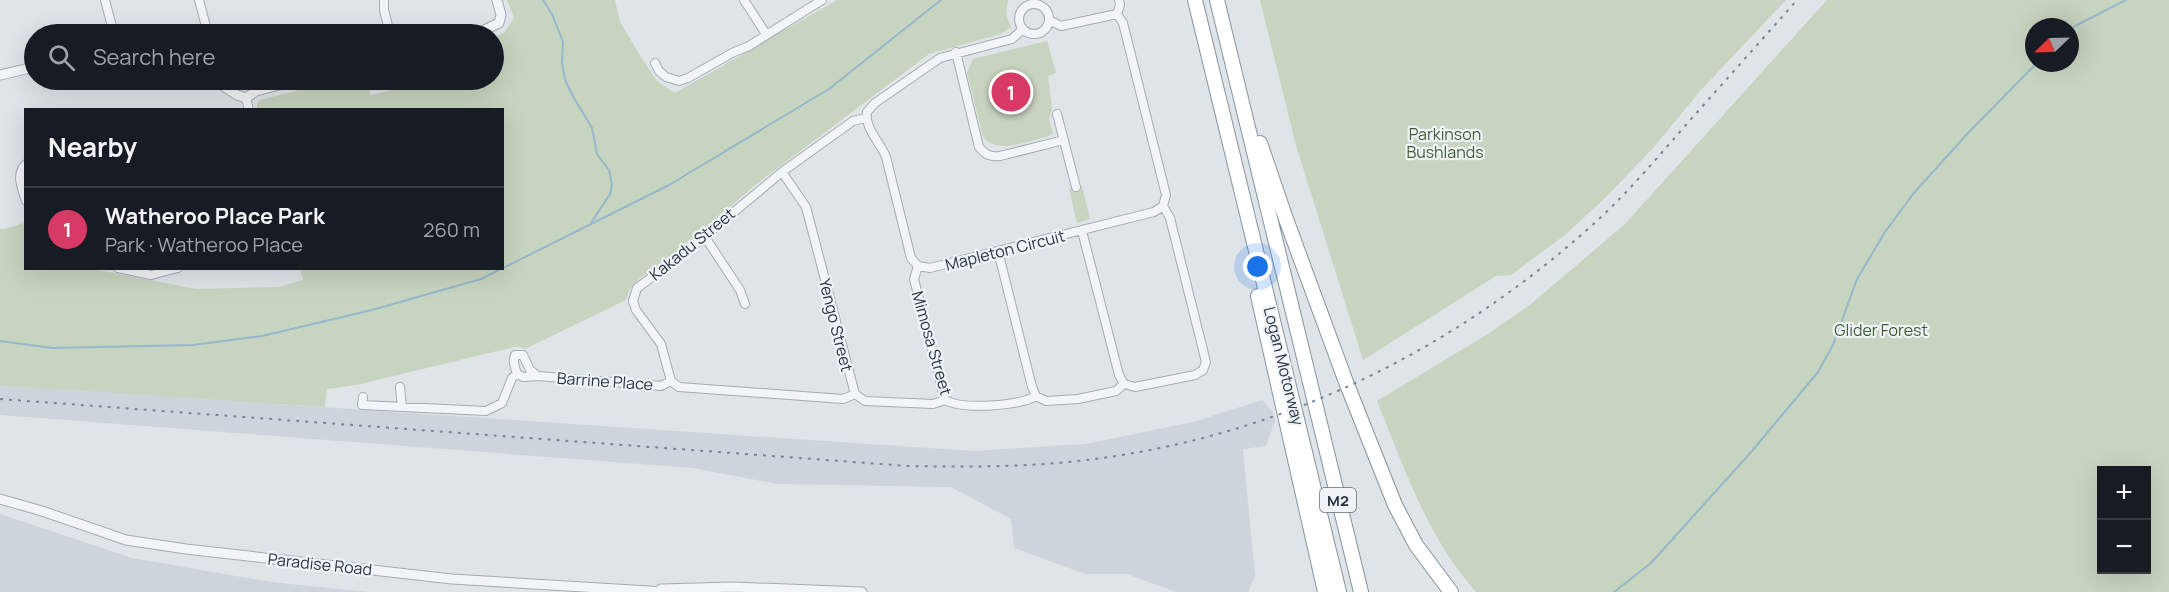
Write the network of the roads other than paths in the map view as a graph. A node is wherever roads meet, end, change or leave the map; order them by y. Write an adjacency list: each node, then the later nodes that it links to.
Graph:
1 (105, 0): 15 (street)
2 (200, 0): 16 (street)
3 (384, 0): 17 (street)
4 (497, 0): 18 (street)
5 (744, 0): 20 (street)
6 (822, 0): 20 (street)
7 (1023, 0): 12 (street)
8 (1119, 0): 13 (street)
9 (1195, 0): 33 (highway, Logan Motorway / M2)
10 (1217, 0): 31 (highway, Logan Motorway / M2)
11 (1040, 3): 12 (street); 14 (street)
12 (1023, 9): 19 (street)
13 (1117, 14): 14 (street); 38 (street)
14 (1049, 20): 19 (street)
15 (111, 24)
16 (206, 24)
17 (388, 24)
18 (497, 24)
19 (1023, 29): 21 (street)
20 (766, 34): 22 (street)
21 (956, 52): 30 (street); 32 (street)
22 (655, 63)
23 (24, 69): 24 (street)
24 (0, 75)
25 (229, 90): 27 (street)
26 (260, 90): 27 (street)
27 (246, 98): 28 (street)
28 (248, 108)
29 (1057, 114): 32 (street)
30 (866, 118): 35 (street, Kakadu Street); 42 (street)
31 (1246, 118): 62 (highway, Logan Motorway / M2); 63 (highway)
32 (1064, 140): 36 (street)
33 (1231, 149): 60 (highway); 61 (highway, Logan Motorway / M2)
34 (24, 166): 37 (street)
35 (782, 172): 40 (street, Kakadu Street); 51 (street, Yengo Street)
36 (1076, 187)
37 (24, 194)
38 (1163, 206): 39 (street, Mapleton Circuit); 49 (street)
39 (1082, 231): 41 (street, Mapleton Circuit); 49 (street)
40 (705, 237): 45 (street); 48 (street, Kakadu Street)
41 (998, 251): 42 (street, Mapleton Circuit); 53 (street)
42 (918, 266): 54 (street, Mimosa Street)
43 (127, 270): 44 (street)
44 (170, 270)
45 (745, 304)
46 (517, 374): 47 (street, Barrine Place); 47 (street, Barrine Place); 55 (street)
47 (538, 376): 48 (street, Barrine Place)
48 (671, 381): 51 (street)
49 (1124, 384): 53 (street)
50 (400, 387): 55 (street)
51 (855, 394): 54 (street, Yengo Street)
52 (363, 396): 55 (street)
53 (1036, 396): 54 (street, Mimosa Street)
54 (945, 400)
55 (402, 407)
56 (0, 499): 57 (street, Paradise Road)
57 (647, 590): 58 (street, Paradise Road); 59 (street, Paradise Road)
58 (666, 592)
59 (859, 592)
60 (1325, 592)
61 (1339, 592)
62 (1361, 592)
63 (1451, 592)

